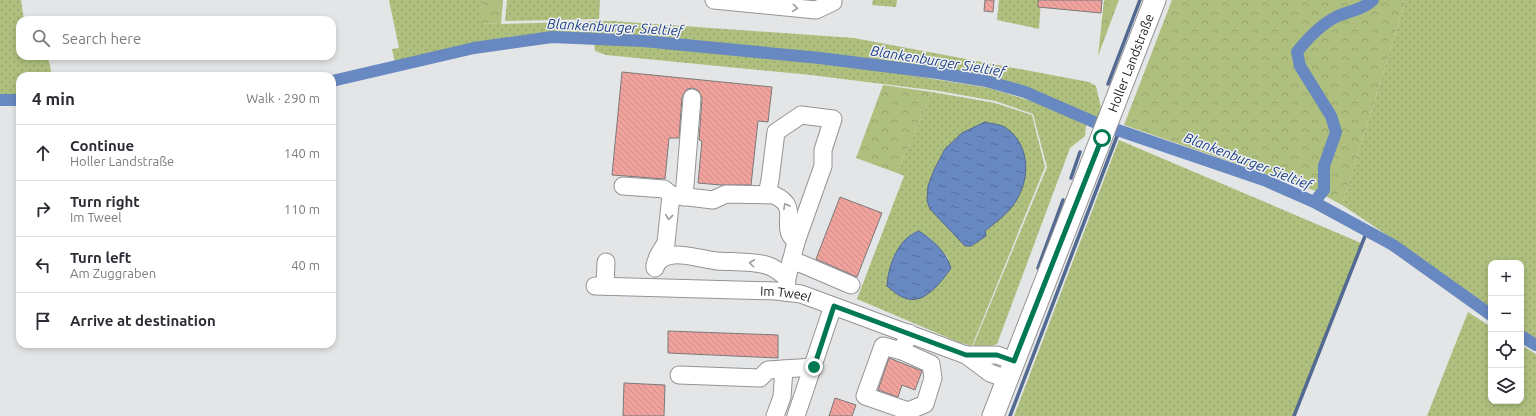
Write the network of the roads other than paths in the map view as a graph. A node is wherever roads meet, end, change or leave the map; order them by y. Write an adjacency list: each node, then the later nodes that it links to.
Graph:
1 (714, 0): 2 (street, one-way to 2)
2 (833, 0)
3 (1155, 0): 20 (main road, Holler Landstraße)
4 (692, 98): 7 (street)
5 (623, 186): 7 (street)
6 (767, 194): 7 (street); 8 (street, one-way to 6); 8 (street)
7 (678, 196): 11 (street, one-way to 11)
8 (796, 242): 9 (street)
9 (791, 261): 12 (street); 13 (street)
10 (606, 262): 14 (street, Im Tweel)
11 (656, 265): 12 (street, one-way to 11); 14 (street)
12 (786, 285): 14 (street, Im Tweel); 15 (street, Im Tweel)
13 (851, 285)
14 (651, 288)
15 (834, 306): 16 (street, Im Tweel); 18 (street)
16 (909, 333): 17 (street); 20 (street, Im Tweel)
17 (902, 351)
18 (814, 367): 19 (street); 22 (street)
19 (784, 369): 21 (street); 23 (street)
20 (1010, 370): 24 (main road, Holler Landstraße)
21 (679, 374)
22 (798, 415)
23 (776, 416)
24 (993, 416)

